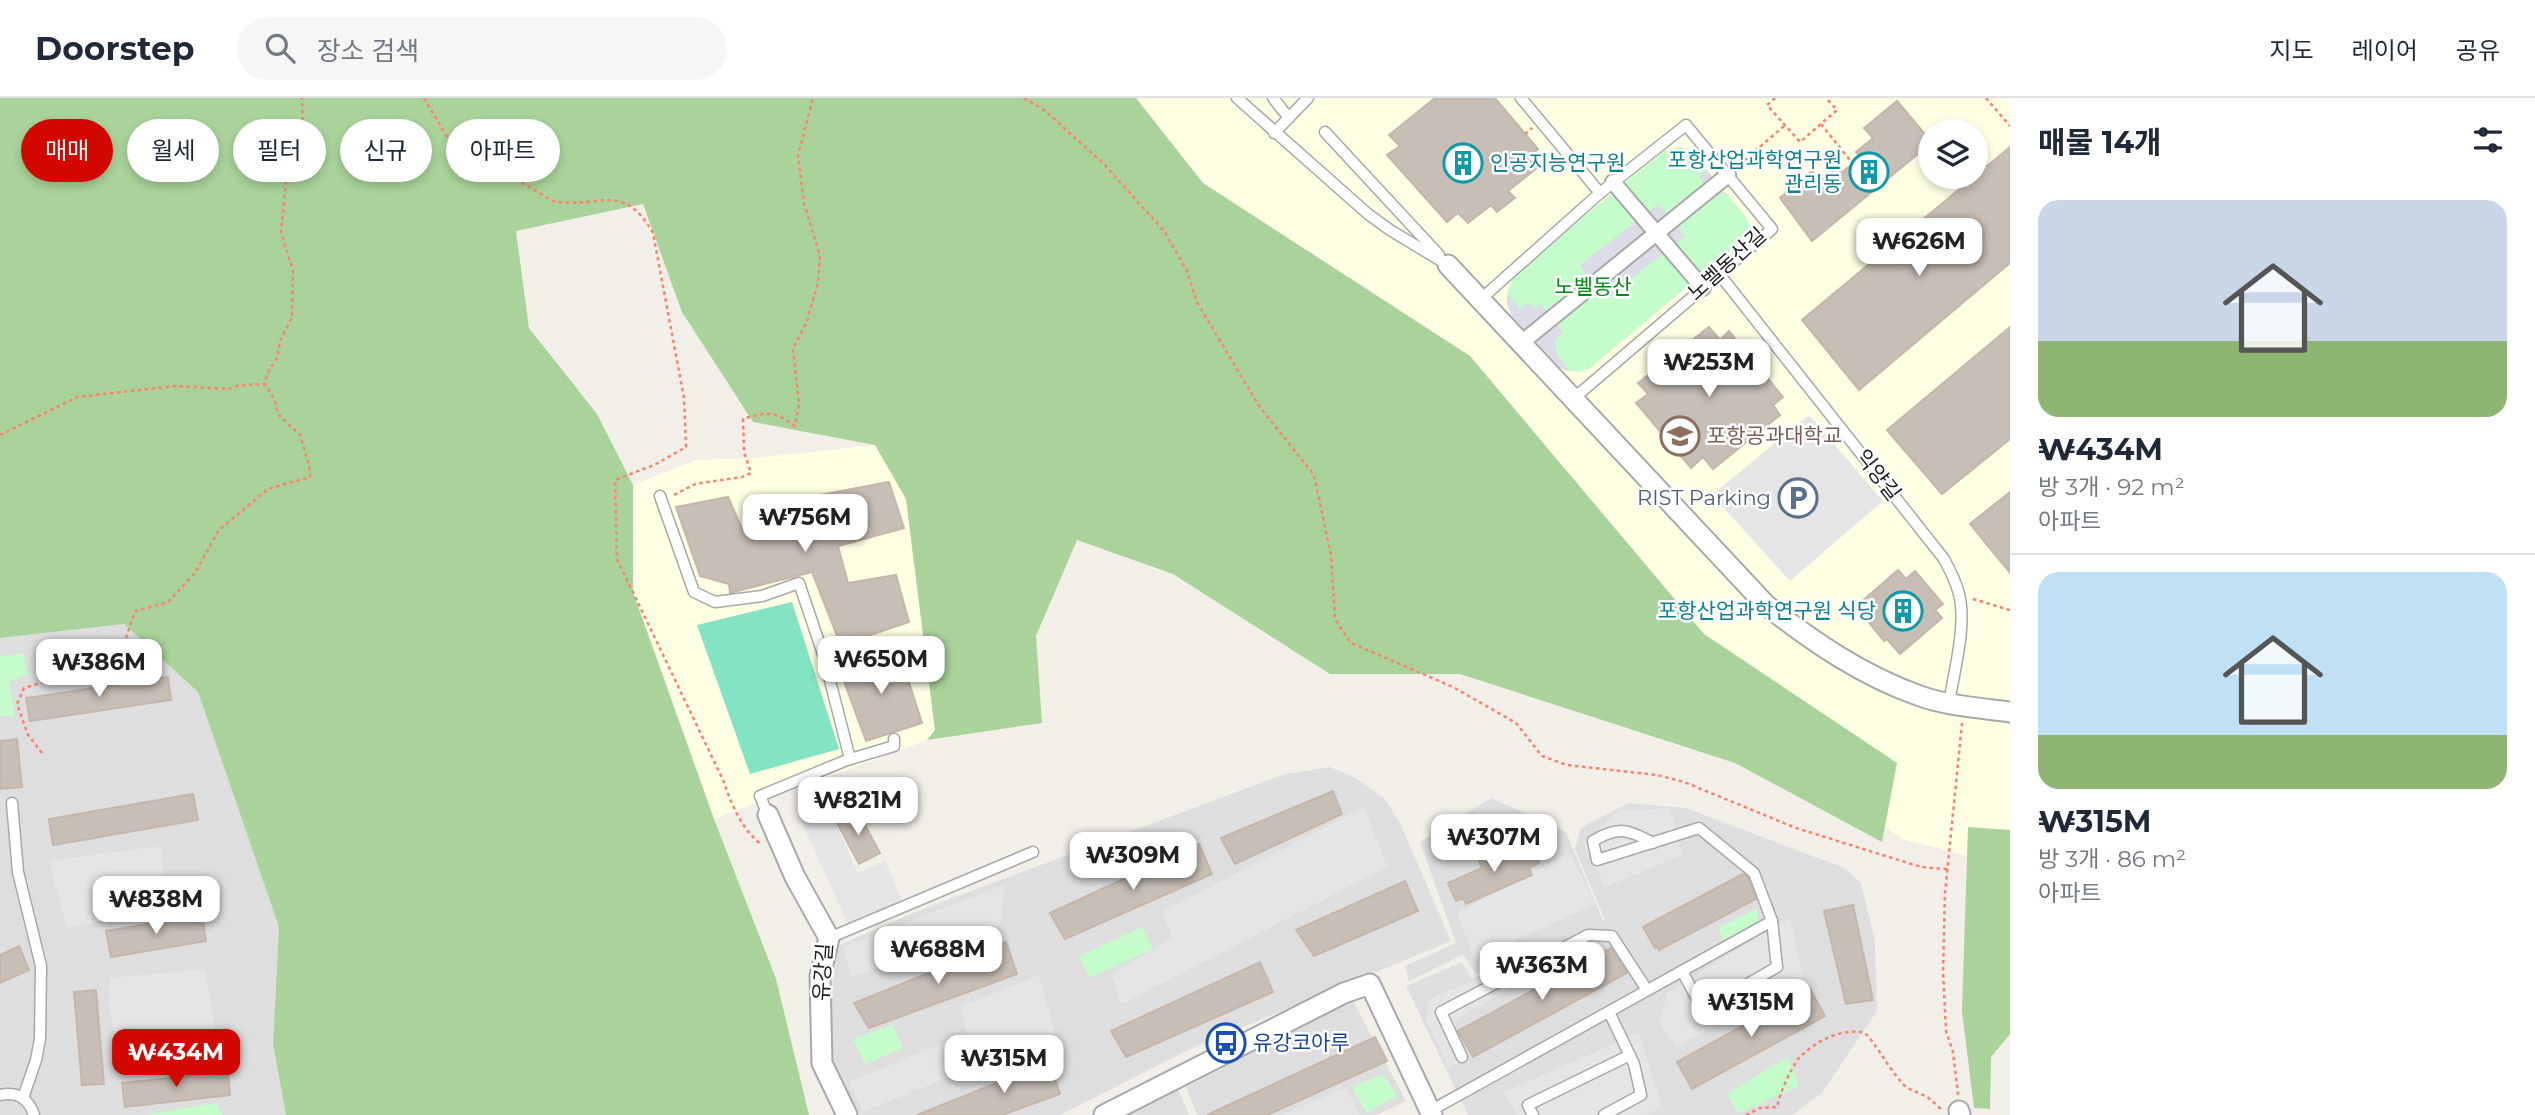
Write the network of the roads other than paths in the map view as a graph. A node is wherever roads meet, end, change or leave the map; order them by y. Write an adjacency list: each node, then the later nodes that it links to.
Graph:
1 (1237, 98): 7 (lane)
2 (1273, 98): 5 (lane)
3 (1308, 98): 5 (lane)
4 (1521, 98): 10 (lane)
5 (1289, 118): 7 (lane)
6 (1325, 132): 12 (lane)
7 (1274, 133): 12 (lane)
8 (1728, 174): 9 (lane, 노벨동산길); 11 (street); 13 (lane, 노벨동산길)
9 (1613, 182): 10 (lane, 노벨동산길); 11 (street)
10 (1600, 193): 15 (lane, 노벨동산길)
11 (1656, 232): 14 (street); 16 (street)
12 (1448, 265): 15 (street)
13 (1720, 275): 14 (lane, 노벨동산길); 19 (lane, 익양길)
14 (1703, 288): 17 (lane, 노벨동산길)
15 (1481, 299): 16 (street)
16 (1521, 343): 17 (street)
17 (1573, 399): 19 (street)
18 (660, 499): 22 (lane)
19 (1956, 704): 20 (street)
20 (2010, 712)
21 (894, 740): 22 (lane)
22 (850, 759): 24 (lane, 유강길)
23 (12, 803): 35 (lane)
24 (768, 815): 28 (street, 유강길)
25 (1653, 843): 25 (lane); 27 (lane)
26 (1032, 852): 28 (lane)
27 (1772, 921): 29 (lane); 29 (lane)
28 (829, 938): 38 (street, 유강길)
29 (1682, 971): 30 (lane)
30 (1647, 990): 31 (lane); 33 (lane)
31 (1609, 1012): 32 (lane); 36 (lane)
32 (1630, 1055): 40 (lane); 41 (lane)
33 (1462, 1056)
34 (0, 1095): 35 (lane)
35 (23, 1098): 37 (lane)
36 (1431, 1113): 39 (street)
37 (34, 1115)
38 (847, 1115)
39 (1104, 1115)
40 (1533, 1115)
41 (1604, 1115)

